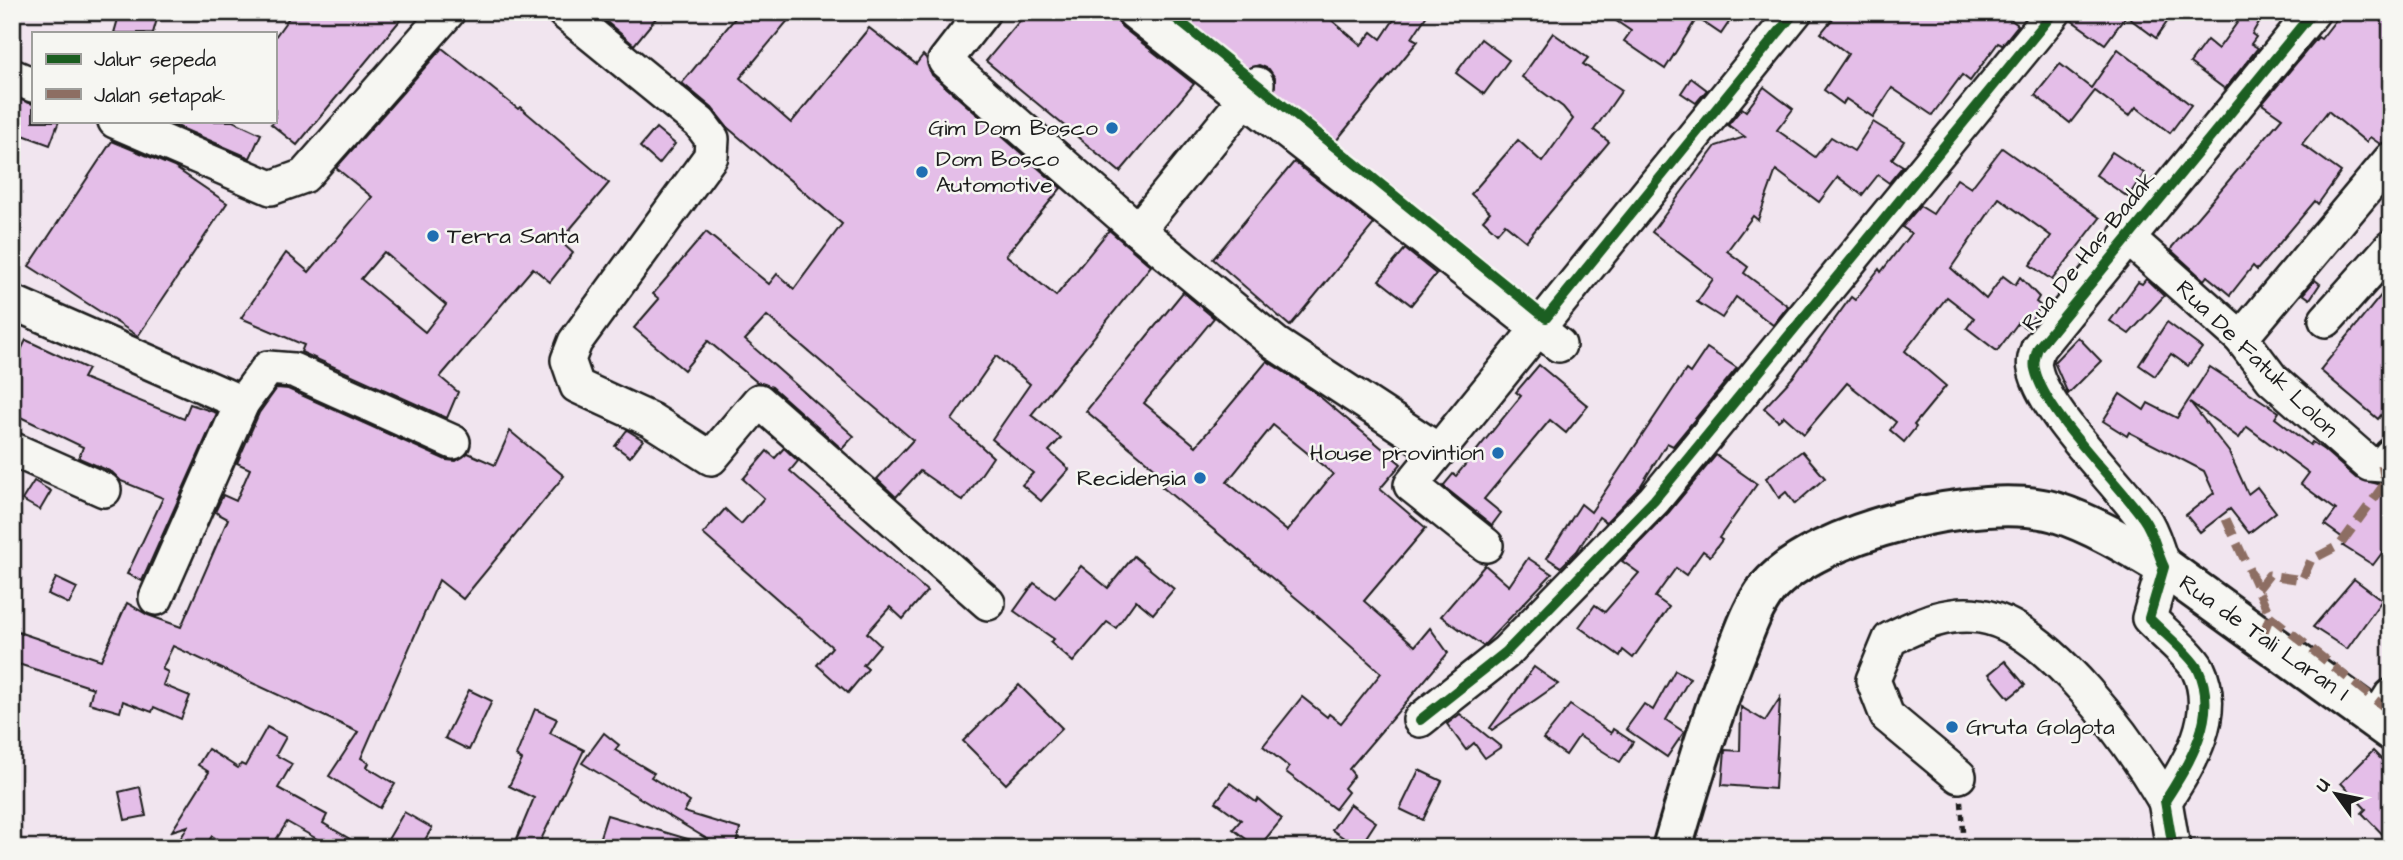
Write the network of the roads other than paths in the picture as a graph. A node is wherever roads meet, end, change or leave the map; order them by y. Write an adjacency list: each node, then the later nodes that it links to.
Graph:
1 (448, 12): 12 (street)
2 (564, 12): 30 (street)
3 (983, 12): 14 (street)
4 (1134, 12): 11 (street)
5 (1168, 12): 11 (street)
6 (1795, 12): 19 (street)
7 (2054, 12): 32 (street)
8 (2313, 12): 15 (street, Rua De Has Badak)
9 (12, 76): 10 (street)
10 (32, 85)
11 (1250, 92): 14 (street); 19 (street)
12 (117, 122)
13 (2391, 159): 20 (street)
14 (1138, 230): 24 (street)
15 (2126, 236): 20 (street, Rua De Fatuk Lolon); 28 (street, Rua De Has Badak)
16 (2391, 247): 18 (street)
17 (12, 302): 21 (street)
18 (2326, 320)
19 (1548, 330): 24 (street)
20 (2241, 338): 25 (street, Rua De Fatuk Lolon)
21 (242, 403): 22 (street); 29 (street)
22 (453, 442)
23 (12, 449): 26 (street)
24 (1439, 451): 27 (street)
25 (2391, 455)
26 (104, 490)
27 (1486, 545)
28 (2164, 567): 31 (main road, Rua de Tali Laran I); 34 (street); 35 (main road, Rua de Tali Laran I)
29 (156, 598)
30 (988, 603)
31 (2386, 715)
32 (1420, 720)
33 (1959, 776): 34 (street)
34 (2165, 801): 36 (street)
35 (1672, 848)
36 (2173, 848)

